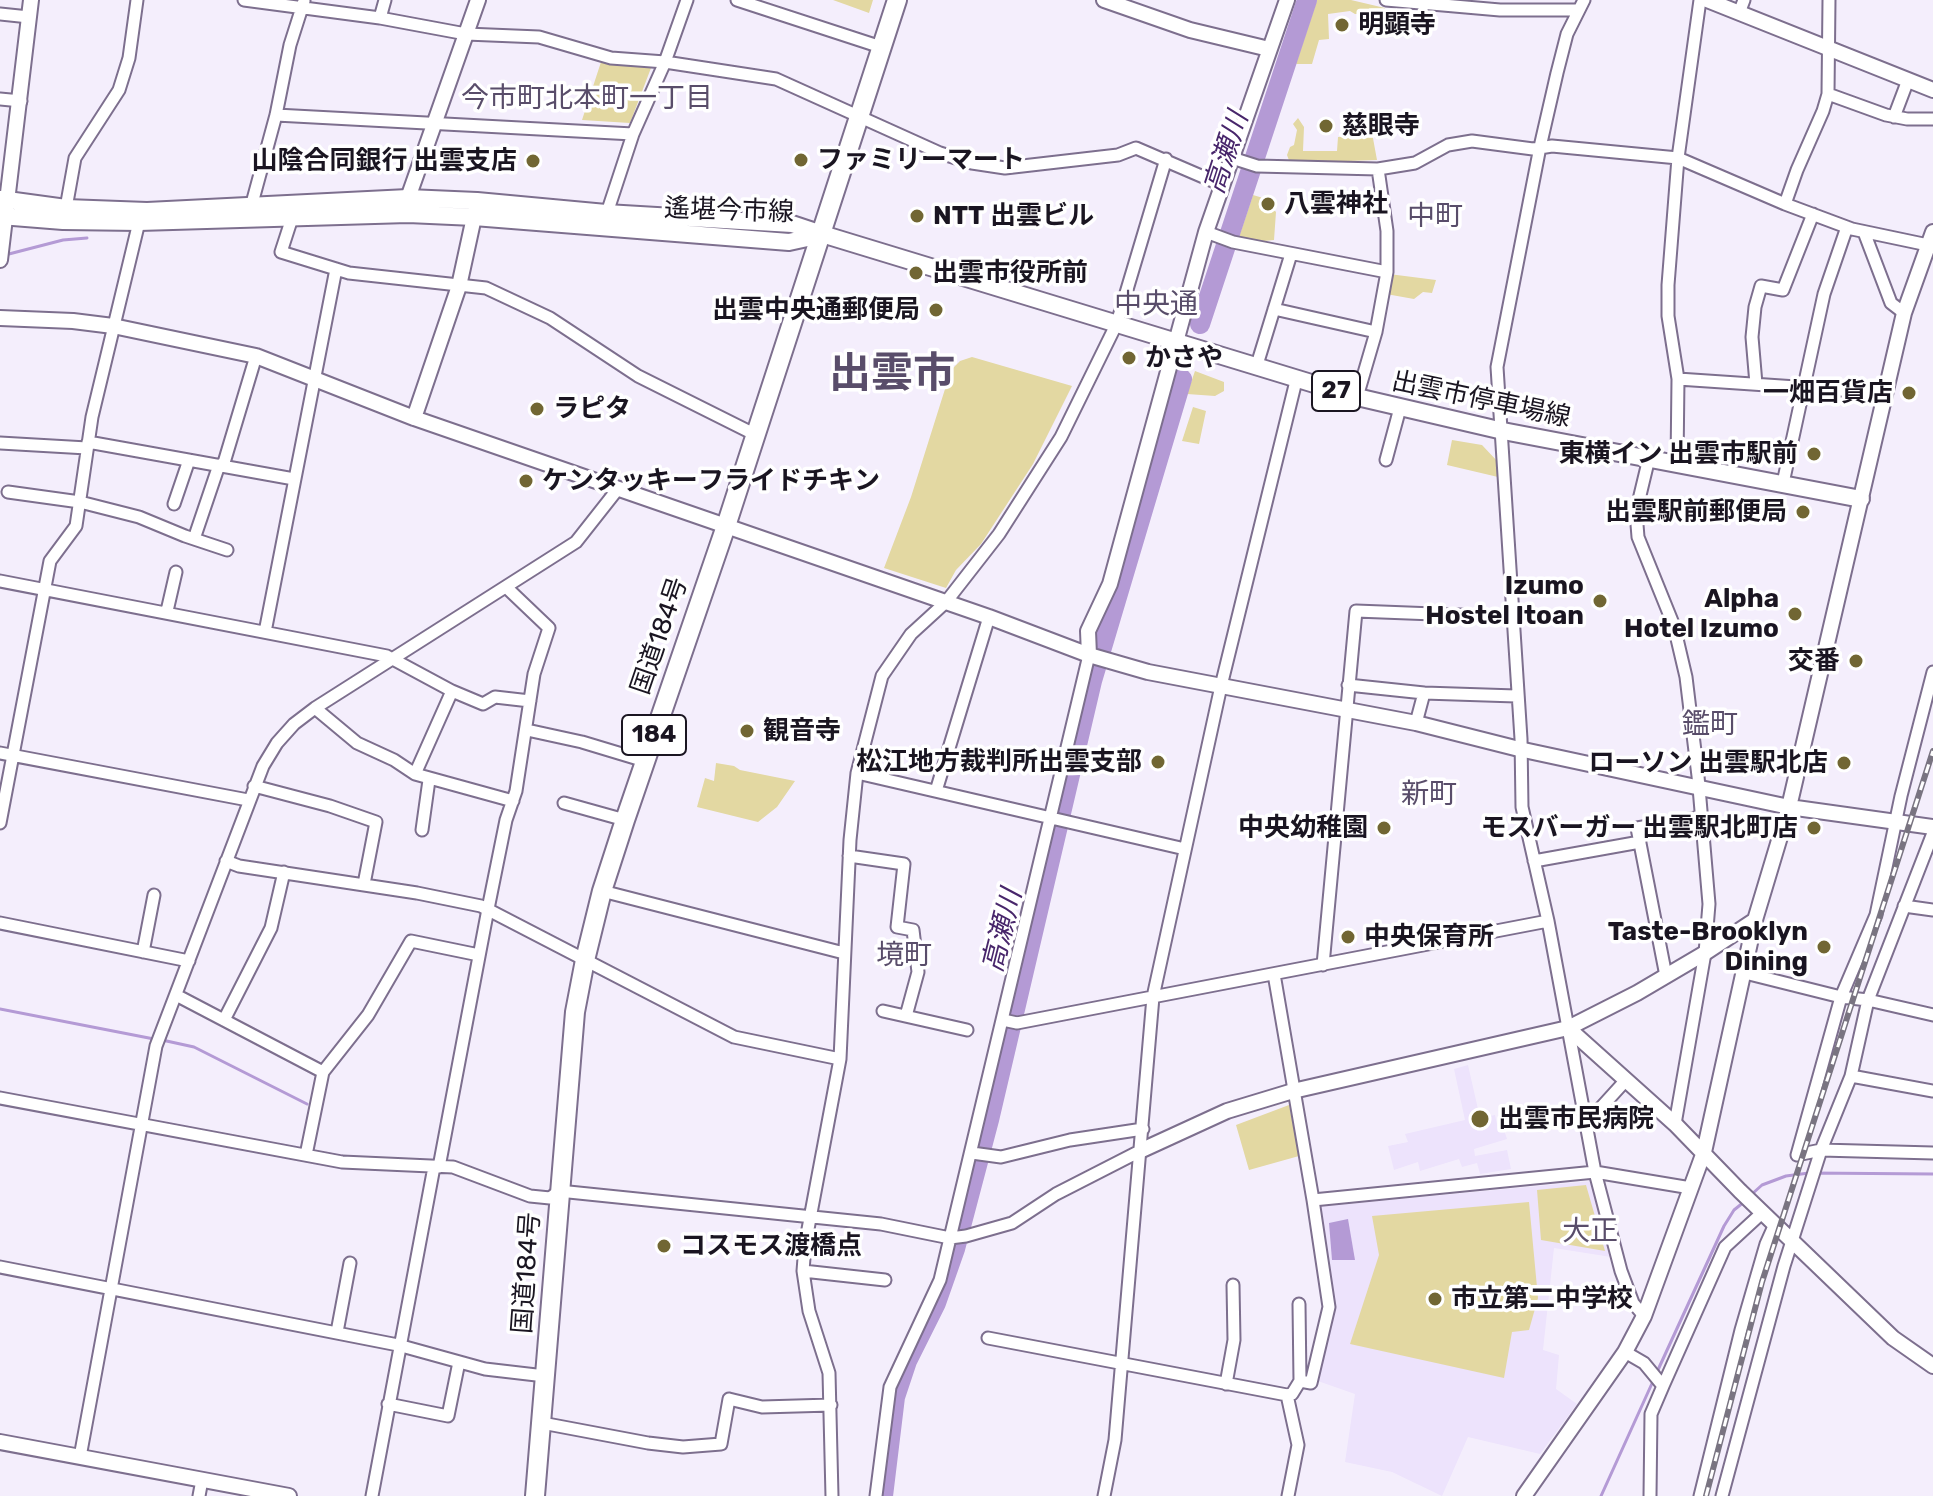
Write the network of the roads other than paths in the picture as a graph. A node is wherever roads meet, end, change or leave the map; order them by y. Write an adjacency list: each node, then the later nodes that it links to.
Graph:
1 (31, 0): 20 (street)
2 (137, 0): 48 (street)
3 (244, 0): 15 (street)
4 (385, 0): 21 (street)
5 (478, 0): 22 (street)
6 (687, 0): 26 (street)
7 (737, 0): 23 (street)
8 (897, 0): 23 (highway, 国道184号 / 184)
9 (1104, 0): 24 (street)
10 (1287, 0): 24 (street)
11 (1386, 0): 16 (street)
12 (1700, 0): 40 (street)
13 (1707, 0): 18 (street)
14 (1829, 0): 25 (street)
15 (303, 4): 21 (street); 32 (street)
16 (1499, 5): 17 (street)
17 (1581, 5): 38 (street)
18 (1742, 7): 25 (street)
19 (0, 14): 20 (street)
20 (29, 17): 31 (street)
21 (380, 18): 22 (street)
22 (466, 34): 26 (street); 36 (street)
23 (881, 47): 33 (highway, 国道184号 / 184)
24 (1269, 49): 39 (street)
25 (1828, 50): 27 (street); 29 (street)
26 (665, 62): 33 (street); 37 (street)
27 (1908, 80): 28 (street); 34 (street)
28 (1933, 90)
29 (1828, 94): 34 (street); 44 (street)
30 (0, 99): 31 (street)
31 (21, 101): 47 (street)
32 (276, 115): 36 (street); 46 (street)
33 (859, 116): 41 (street); 57 (highway, 国道184号 / 184)
34 (1894, 117): 35 (street)
35 (1933, 119)
36 (433, 124): 37 (street); 45 (street)
37 (633, 134): 52 (street)
38 (1540, 147): 40 (street); 42 (street); 82 (street)
39 (1232, 158): 42 (street); 43 (street)
40 (1678, 158): 44 (street); 74 (street)
41 (1166, 159): 43 (street); 67 (street)
42 (1378, 169): 62 (street)
43 (1222, 185): 55 (street)
44 (1785, 204): 50 (street)
45 (408, 206): 46 (main road, 遙堪今市線); 49 (main road, 遙堪今市線); 51 (main road, 遙堪今市線)
46 (251, 207): 48 (main road, 遙堪今市線)
47 (3, 208): 48 (main road, 遙堪今市線); 53 (main road, 遙堪今市線); 60 (street)
48 (66, 208)
49 (476, 209): 52 (main road, 遙堪今市線); 63 (street)
50 (1813, 214): 54 (street); 76 (street)
51 (292, 218): 53 (main road, 遙堪今市線); 61 (street)
52 (605, 221): 57 (main road, 遙堪今市線)
53 (139, 222): 68 (street)
54 (1847, 227): 56 (street); 77 (street)
55 (1206, 232): 59 (street); 70 (street)
56 (1864, 232): 58 (street); 65 (street)
57 (822, 234): 67 (main road, 出雲市停車場線 / 27); 83 (highway, 国道184号 / 184)
58 (1930, 238): 65 (street)
59 (1291, 254): 62 (street); 64 (street)
60 (0, 260)
61 (336, 269): 63 (street); 73 (street)
62 (1387, 272): 69 (street)
63 (459, 286): 81 (street); 83 (street)
64 (1274, 309): 69 (street); 72 (street)
65 (1904, 313): 78 (street)
66 (0, 318): 68 (street)
67 (1117, 323): 70 (main road, 出雲市停車場線 / 27); 105 (street)
68 (113, 326): 71 (street); 85 (street)
69 (1376, 332): 79 (street)
70 (1175, 342): 72 (main road, 出雲市停車場線 / 27); 110 (street)
71 (256, 356): 73 (street); 90 (street)
72 (1256, 368): 75 (main road, 出雲市停車場線 / 27)
73 (313, 379): 81 (street); 91 (street)
74 (1678, 379): 76 (street); 89 (street)
75 (1296, 381): 79 (main road, 出雲市停車場線 / 27); 114 (street)
76 (1756, 384): 77 (street)
77 (1804, 387): 78 (street); 92 (street)
78 (1885, 393): 95 (street)
79 (1357, 397): 80 (main road, 出雲市停車場線 / 27)
80 (1400, 408): 82 (main road, 出雲市停車場線 / 27); 88 (street)
81 (414, 418): 93 (street)
82 (1503, 431): 86 (main road, 出雲市停車場線 / 27); 108 (street)
83 (756, 435): 98 (highway, 国道184号 / 184)
84 (0, 443): 85 (street)
85 (88, 445): 87 (street); 96 (street)
86 (1649, 458): 89 (main road, 出雲市停車場線 / 27); 131 (street)
87 (189, 460): 90 (street); 97 (street)
88 (1386, 460)
89 (1677, 463): 92 (main road, 出雲市停車場線 / 27)
90 (221, 466): 91 (street); 99 (street)
91 (294, 479): 109 (street)
92 (1783, 483): 95 (main road, 出雲市停車場線 / 27)
93 (617, 490): 98 (street); 103 (street)
94 (8, 492): 96 (street)
95 (1861, 499): 136 (street)
96 (80, 502): 100 (street); 104 (street)
97 (174, 504)
98 (726, 526): 105 (street); 126 (highway, 国道184号 / 184)
99 (196, 533)
100 (227, 550)
101 (176, 572): 106 (street)
102 (0, 581): 104 (street)
103 (506, 587): 111 (street); 118 (street)
104 (45, 589): 106 (street); 125 (street)
105 (946, 602): 107 (street); 127 (street)
106 (167, 611): 109 (street)
107 (989, 617): 110 (street); 132 (street)
108 (1512, 617): 113 (street); 117 (street)
109 (265, 632): 111 (street)
110 (1089, 655): 114 (street); 138 (street)
111 (391, 657): 115 (street); 119 (street)
112 (1933, 672): 141 (street)
113 (1348, 685): 116 (street); 120 (street)
114 (1221, 686): 120 (street); 146 (street)
115 (452, 691): 118 (street); 128 (street)
116 (1424, 693): 117 (street); 121 (street)
117 (1516, 696): 123 (street)
118 (530, 701): 122 (street)
119 (315, 708): 128 (street); 130 (street)
120 (1346, 710): 121 (street); 166 (street)
121 (1416, 723): 123 (street)
122 (527, 730): 126 (street); 134 (street)
123 (1519, 749): 131 (street); 149 (street)
124 (0, 753): 125 (street)
125 (13, 755): 133 (street); 140 (street)
126 (645, 761): 139 (highway, 国道184号 / 184)
127 (857, 773): 132 (street); 147 (street)
128 (415, 774): 129 (street)
129 (429, 780): 134 (street); 143 (street)
130 (254, 786): 133 (street); 151 (street)
131 (1699, 786): 136 (street); 137 (street)
132 (936, 791): 138 (street)
133 (248, 800): 148 (street)
134 (513, 801): 155 (street)
135 (564, 803): 139 (street)
136 (1789, 807): 141 (street); 157 (street)
137 (1702, 817): 145 (street); 162 (street)
138 (1048, 819): 146 (street); 178 (street)
139 (625, 820): 152 (highway, 国道184号 / 184)
140 (0, 823)
141 (1897, 823): 142 (street); 172 (street)
142 (1933, 827)
143 (422, 830)
144 (1933, 833): 154 (street)
145 (1640, 842): 149 (street); 169 (street)
146 (1185, 849): 171 (street)
147 (849, 856): 161 (street); 176 (street)
148 (226, 861): 150 (street); 165 (street)
149 (1534, 861): 158 (street)
150 (284, 872): 151 (street); 177 (street)
151 (364, 884): 155 (street)
152 (602, 891): 161 (street); 164 (highway, 国道184号 / 184)
153 (154, 895): 160 (street)
154 (1904, 906): 156 (street); 173 (street)
155 (488, 909): 163 (street); 164 (street)
156 (1933, 910)
157 (1755, 920): 162 (street); 167 (street)
158 (1548, 921): 166 (street); 179 (street)
159 (0, 923): 160 (street)
160 (143, 952): 165 (street)
161 (844, 953): 181 (street)
162 (1705, 953): 169 (street); 190 (street)
163 (479, 955): 182 (street); 198 (street)
164 (585, 960): 181 (street); 201 (highway, 国道184号 / 184)
165 (189, 961): 170 (street)
166 (1323, 965): 168 (street)
167 (1745, 973): 172 (street); 193 (street)
168 (1274, 974): 171 (street); 185 (street)
169 (1666, 976): 179 (street)
170 (176, 995): 177 (street); 188 (street)
171 (1153, 997): 178 (street); 191 (street)
172 (1841, 997): 173 (street); 197 (street)
173 (1868, 1000): 175 (street); 183 (street)
174 (883, 1011): 176 (street)
175 (1933, 1015)
176 (906, 1016): 180 (street)
177 (224, 1020): 182 (street)
178 (1003, 1020): 194 (street)
179 (1568, 1028): 184 (street); 185 (street); 189 (street)
180 (967, 1030)
181 (840, 1059): 204 (street)
182 (323, 1072): 196 (street)
183 (1851, 1076): 186 (street); 197 (street)
184 (1626, 1080): 189 (street); 190 (street)
185 (1293, 1091): 192 (street); 202 (street)
186 (1933, 1091)
187 (0, 1098): 188 (street)
188 (143, 1123): 196 (street); 213 (street)
189 (1586, 1124): 199 (street)
190 (1675, 1124): 193 (street)
191 (1143, 1129): 192 (street); 194 (street)
192 (1142, 1150): 206 (street); 221 (street)
193 (1704, 1152): 200 (street); 203 (street)
194 (972, 1153): 206 (street)
195 (1933, 1153): 197 (street)
196 (306, 1155): 198 (street)
197 (1819, 1156): 207 (street)
198 (436, 1167): 201 (street); 218 (street)
199 (1595, 1172): 200 (street); 202 (street); 215 (street)
200 (1691, 1188): 215 (street)
201 (559, 1191): 204 (street); 223 (highway, 国道184号 / 184)
202 (1313, 1200): 224 (street)
203 (1761, 1211): 205 (street); 226 (street)
204 (811, 1218): 206 (street); 210 (street)
205 (1775, 1224): 207 (street); 244 (street)
206 (950, 1238): 239 (street)
207 (1793, 1241): 222 (street); 245 (street)
208 (350, 1263): 216 (street)
209 (0, 1267): 213 (street)
210 (803, 1271): 211 (street); 229 (street)
211 (885, 1280)
212 (1233, 1285): 225 (street)
213 (110, 1288): 216 (street); 232 (street)
214 (1299, 1304): 224 (street)
215 (1644, 1316): 219 (street)
216 (337, 1332): 218 (street)
217 (988, 1338): 221 (street)
218 (398, 1345): 220 (street); 228 (street)
219 (1625, 1352): 226 (street); 242 (street)
220 (459, 1362): 223 (street); 228 (street)
221 (1122, 1365): 225 (street); 240 (street)
222 (1933, 1366)
223 (545, 1376): 230 (highway, 国道184号 / 184)
224 (1300, 1381): 227 (street)
225 (1226, 1384): 227 (street)
226 (1663, 1386): 243 (street)
227 (1287, 1395): 241 (street)
228 (388, 1404): 236 (street)
229 (831, 1405): 230 (street); 238 (street)
230 (542, 1423): 237 (highway, 国道184号 / 184)
231 (0, 1442): 232 (street)
232 (80, 1457): 233 (street)
233 (202, 1480): 234 (street); 235 (street)
234 (199, 1496)
235 (289, 1496)
236 (372, 1496)
237 (535, 1496)
238 (832, 1496)
239 (876, 1496)
240 (1104, 1496)
241 (1288, 1496)
242 (1524, 1496)
243 (1650, 1496)
244 (1700, 1496)
245 (1722, 1496)

